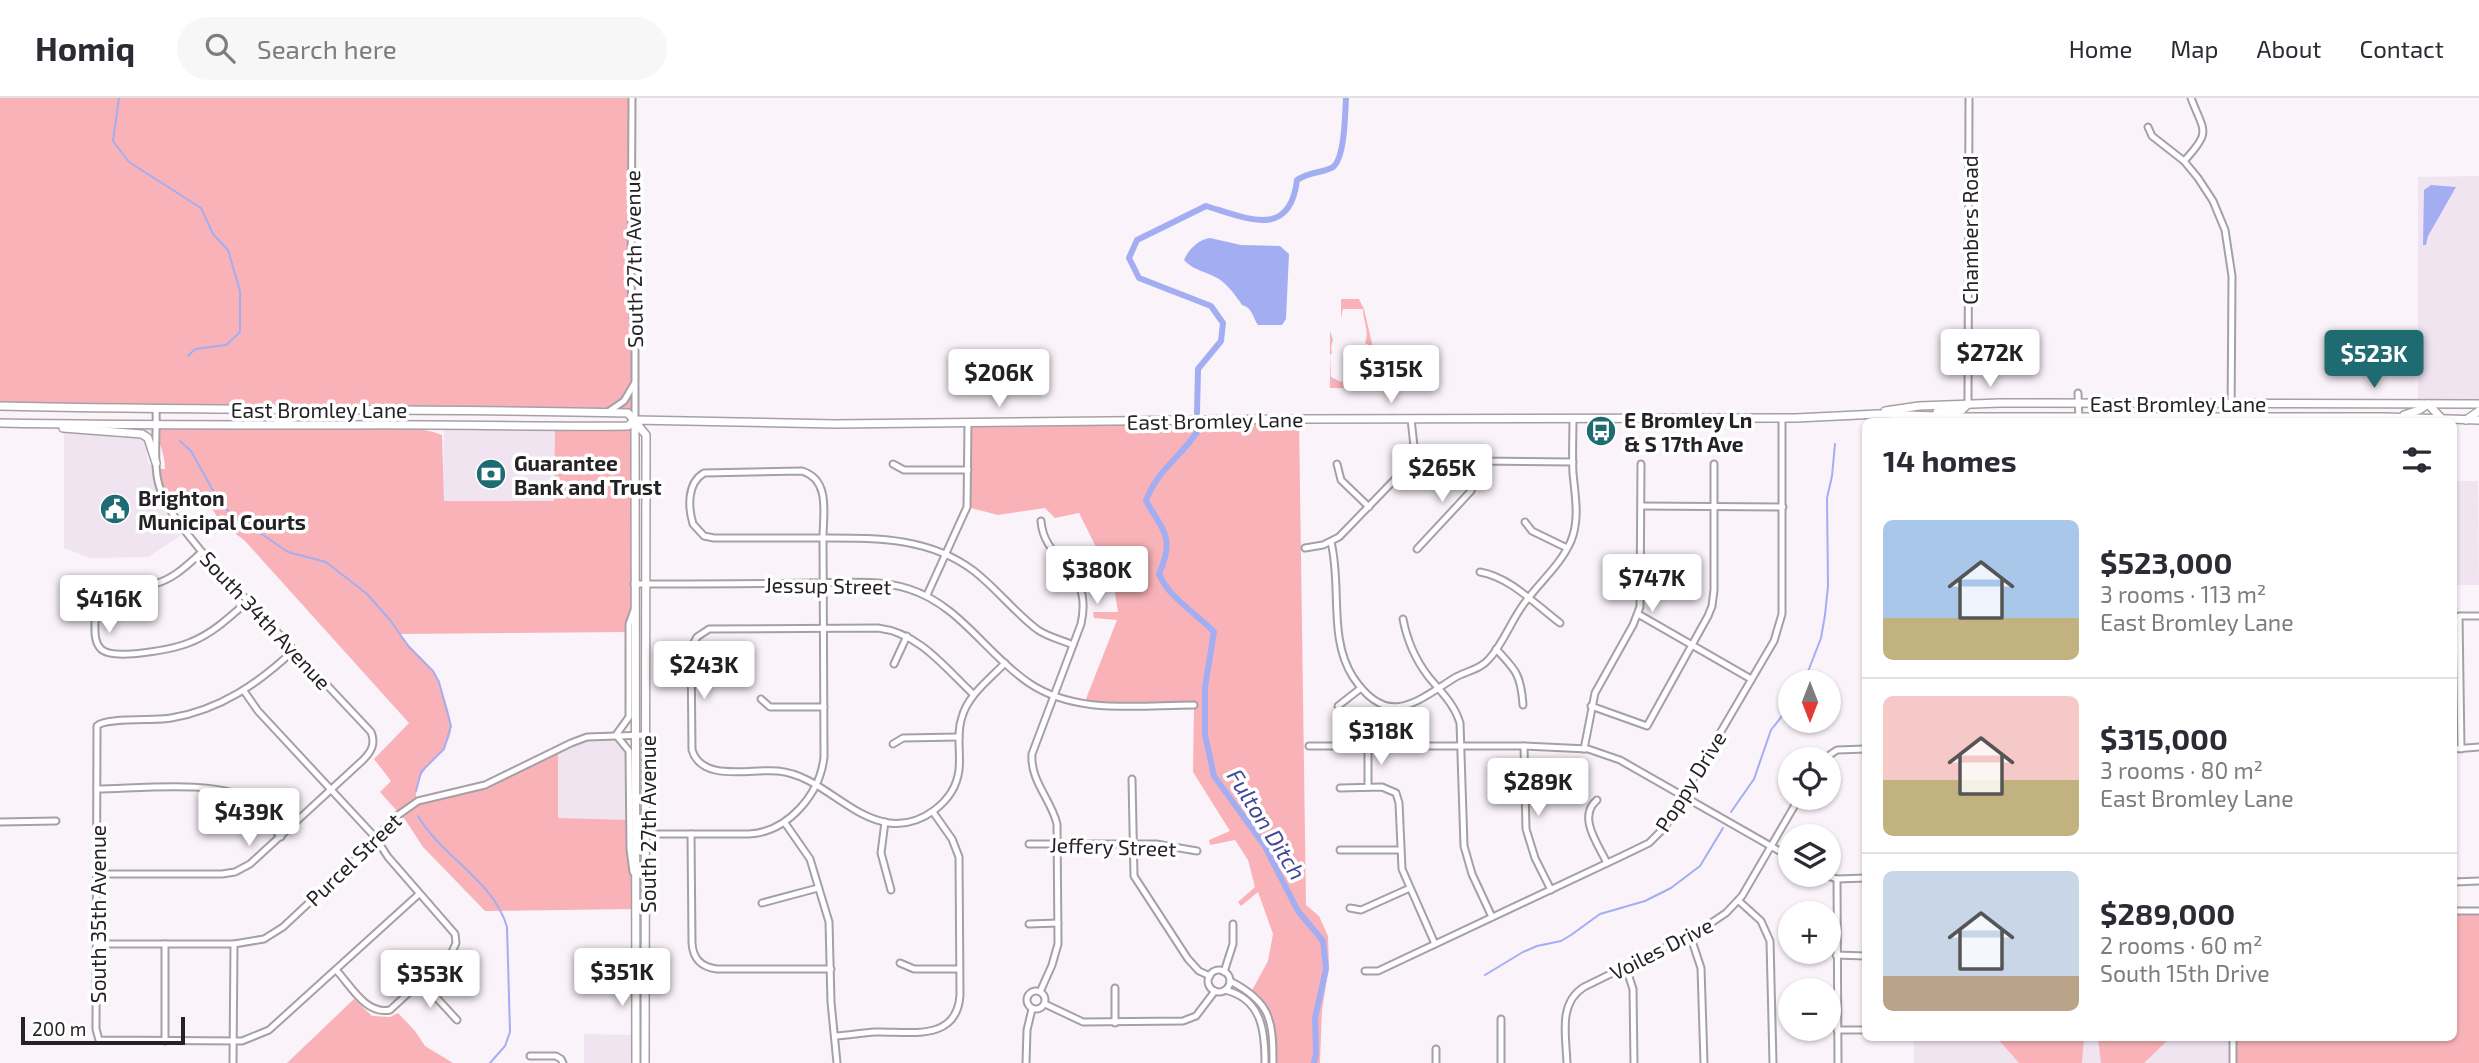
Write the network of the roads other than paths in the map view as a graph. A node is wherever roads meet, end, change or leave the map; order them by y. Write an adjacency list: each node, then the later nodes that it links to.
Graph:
1 (632, 98): 6 (street, South 27th Avenue)
2 (1969, 98): 10 (street, Chambers Road)
3 (2191, 98): 5 (street)
4 (2148, 127): 5 (street)
5 (2184, 161): 8 (street)
6 (635, 382): 17 (street); 33 (street, South 27th Avenue)
7 (2078, 393): 9 (street)
8 (2231, 399): 9 (main road, East Bromley Lane); 11 (main road, East Bromley Lane); 27 (street)
9 (2078, 403): 10 (main road, East Bromley Lane); 26 (street)
10 (1968, 404): 18 (main road); 19 (main road); 22 (main road, East Bromley Lane)
11 (2428, 404): 12 (main road, East Bromley Lane); 20 (main road); 30 (main road)
12 (2479, 404)
13 (0, 406): 15 (main road, East Bromley Lane)
14 (330, 408): 15 (main road, East Bromley Lane); 17 (main road, East Bromley Lane); 40 (main road)
15 (156, 409): 41 (street, South 34th Avenue)
16 (2479, 411): 35 (main road)
17 (607, 412): 33 (main road, East Bromley Lane)
18 (1911, 415): 22 (main road, East Bromley Lane); 23 (main road, East Bromley Lane)
19 (1985, 417): 24 (main road, East Bromley Lane); 25 (main road, East Bromley Lane)
20 (2395, 417): 28 (main road, East Bromley Lane); 29 (main road, East Bromley Lane)
21 (1782, 418): 22 (main road, East Bromley Lane); 32 (main road, East Bromley Lane); 54 (street, Poppy Drive)
22 (1878, 418)
23 (1936, 418)
24 (1964, 418)
25 (1997, 418)
26 (2079, 418)
27 (2231, 418)
28 (2390, 418)
29 (2418, 418)
30 (2441, 418)
31 (1411, 419): 32 (main road, East Bromley Lane); 38 (main road, East Bromley Lane); 47 (street)
32 (1573, 419): 43 (street)
33 (635, 420): 38 (main road, East Bromley Lane); 40 (main road, East Bromley Lane); 68 (main road, South 27th Avenue); 69 (main road, South 27th Avenue)
34 (2457, 420): 35 (main road, East Bromley Lane)
35 (2466, 420): 36 (main road, East Bromley Lane)
36 (2479, 420)
37 (0, 422): 39 (main road, East Bromley Lane)
38 (968, 423): 50 (street)
39 (38, 424): 41 (main road, East Bromley Lane); 44 (main road)
40 (260, 425): 41 (main road, East Bromley Lane)
41 (157, 426): 44 (street, South 34th Avenue)
42 (1477, 461): 43 (street); 47 (street); 63 (street)
43 (1573, 462): 62 (street)
44 (156, 463): 64 (street, South 34th Avenue)
45 (893, 464): 50 (street)
46 (1338, 464): 53 (street)
47 (1416, 464): 53 (street)
48 (1641, 464): 51 (street)
49 (1714, 464): 52 (street)
50 (968, 470): 65 (street)
51 (1641, 506): 52 (street); 74 (street)
52 (1714, 506): 54 (street); 81 (street)
53 (1369, 507): 60 (street)
54 (1783, 507): 86 (street, Poppy Drive)
55 (1041, 521): 80 (street)
56 (1525, 522): 62 (street)
57 (697, 531): 58 (street); 59 (street); 59 (street)
58 (692, 537)
59 (823, 538): 65 (street); 67 (street)
60 (1331, 542): 61 (street); 87 (street)
61 (1304, 548)
62 (1567, 548): 71 (street)
63 (1417, 549)
64 (202, 552): 72 (street, South 34th Avenue); 72 (street)
65 (946, 555): 70 (street); 80 (street)
66 (1480, 572): 71 (street)
67 (824, 583): 69 (street, Jessup Street); 70 (street, Jessup Street); 78 (street)
68 (634, 584): 69 (street, Jessup Street); 73 (main road, South 27th Avenue)
69 (647, 584): 100 (main road, South 27th Avenue)
70 (926, 596): 84 (street, Jessup Street)
71 (1528, 598): 77 (street); 82 (street)
72 (248, 601): 83 (street, South 34th Avenue)
73 (634, 610): 98 (main road, South 27th Avenue); 99 (street)
74 (1638, 614): 81 (street); 96 (street)
75 (2479, 616): 112 (street)
76 (1403, 619): 88 (street)
77 (1560, 623)
78 (824, 628): 79 (street); 97 (street); 114 (street)
79 (907, 636): 85 (street); 90 (street)
80 (1073, 645): 91 (street)
81 (1692, 645): 86 (street); 96 (street)
82 (1496, 649): 88 (street); 94 (street)
83 (294, 650): 89 (street); 118 (street, South 34th Avenue)
84 (1005, 663): 90 (street); 91 (street, Jessup Street)
85 (894, 664)
86 (1751, 679): 119 (street, Poppy Drive)
87 (1361, 688): 88 (street); 95 (street)
88 (1439, 689): 106 (street)
89 (244, 691): 117 (street, South 35th Avenue); 118 (street)
90 (974, 695): 101 (street)
91 (1054, 696): 93 (street, Jessup Street); 133 (street)
92 (761, 699): 97 (street)
93 (1194, 705)
94 (1523, 705)
95 (1338, 706)
96 (1591, 706): 108 (street)
97 (824, 707): 114 (street)
98 (634, 735): 99 (street, Purcel Street); 100 (street, Purcel Street); 127 (main road, South 27th Avenue)
99 (616, 736): 131 (street, Purcel Street); 144 (street)
100 (647, 736): 128 (main road, South 27th Avenue)
101 (959, 737): 102 (street); 122 (street)
102 (893, 744)
103 (1309, 746): 105 (street)
104 (1524, 746): 106 (street); 108 (street); 150 (street)
105 (1368, 747): 106 (street); 115 (street)
106 (1462, 747): 157 (street)
107 (2479, 747): 112 (street)
108 (1584, 749): 119 (street)
109 (1841, 749): 110 (street)
110 (1862, 749)
111 (2457, 749): 112 (street)
112 (2461, 749)
113 (1132, 779): 134 (street)
114 (816, 786): 125 (street); 126 (street)
115 (1368, 787): 116 (street); 137 (street)
116 (1340, 788)
117 (97, 789): 130 (street); 141 (street, South 35th Avenue)
118 (330, 790): 130 (street); 131 (street)
119 (1684, 797): 135 (street); 140 (street, Poppy Drive)
120 (1597, 800): 140 (street)
121 (1792, 810): 135 (street, Voiles Drive)
122 (933, 812): 126 (street); 171 (street)
123 (0, 821): 124 (street)
124 (56, 821)
125 (785, 822): 129 (street); 147 (street)
126 (884, 822): 149 (street)
127 (634, 834): 128 (street); 144 (main road, South 27th Avenue)
128 (647, 834): 129 (street); 196 (main road, South 27th Avenue)
129 (691, 834): 170 (street)
130 (281, 837): 141 (street)
131 (375, 837): 151 (street); 164 (street, Purcel Street)
132 (1029, 844): 133 (street, Jeffery Street)
133 (1058, 844): 134 (street, Jeffery Street); 158 (street)
134 (1131, 844): 139 (street, Jeffery Street); 175 (street)
135 (1772, 846): 138 (street); 152 (street, Voiles Drive)
136 (1340, 850): 137 (street)
137 (1399, 850): 148 (street)
138 (1778, 850)
139 (1197, 851)
140 (1607, 863): 150 (street, Poppy Drive)
141 (97, 874): 162 (street, South 35th Avenue)
142 (1841, 878): 143 (street)
143 (1862, 878)
144 (635, 880): 199 (main road, South 27th Avenue)
145 (2479, 881): 146 (street)
146 (2457, 882)
147 (818, 888): 153 (street); 170 (street)
148 (1410, 888): 154 (street); 165 (street)
149 (891, 890)
150 (1551, 890): 157 (street, Poppy Drive)
151 (419, 894): 172 (street); 177 (street)
152 (1739, 901): 161 (street, Voiles Drive); 209 (street)
153 (762, 903)
154 (1350, 908)
155 (2457, 911): 156 (street)
156 (2479, 911)
157 (1492, 918): 165 (street, Poppy Drive)
158 (1058, 923): 159 (street); 181 (street)
159 (1029, 924)
160 (1233, 924): 174 (street)
161 (1690, 935): 169 (street, Voiles Drive); 208 (street)
162 (97, 944): 163 (street, Purcel Street); 190 (street, South 35th Avenue)
163 (165, 944): 164 (street, Purcel Street); 190 (street)
164 (233, 944): 193 (street)
165 (1435, 944): 173 (street, Poppy Drive)
166 (1841, 955): 167 (street)
167 (1862, 956)
168 (900, 963): 171 (street)
169 (1625, 965): 206 (street, Voiles Drive); 207 (street)
170 (831, 969): 189 (street)
171 (959, 969): 189 (street)
172 (337, 971): 177 (street); 193 (street)
173 (1365, 971)
174 (1224, 972): 175 (street); 176 (street)
175 (1210, 976): 180 (street)
176 (1230, 981): 179 (street); 203 (street)
177 (422, 982): 185 (street)
178 (1115, 988): 186 (street)
179 (1225, 990): 180 (street); 202 (street)
180 (1215, 991): 186 (street)
181 (1040, 992): 182 (street); 183 (street)
182 (1045, 1004): 183 (street); 186 (street)
183 (1032, 1009): 201 (street)
184 (1501, 1019): 205 (street)
185 (457, 1020)
186 (1115, 1023)
187 (1841, 1030): 188 (street)
188 (1862, 1030)
189 (836, 1036): 200 (street)
190 (164, 1041): 193 (street)
191 (1837, 1041): 210 (street)
192 (2233, 1041): 211 (street)
193 (233, 1042): 197 (street)
194 (1436, 1049): 204 (street)
195 (530, 1056): 198 (street)
196 (646, 1061)
197 (233, 1063)
198 (563, 1063)
199 (636, 1063)
200 (837, 1063)
201 (1026, 1063)
202 (1265, 1063)
203 (1273, 1063)
204 (1436, 1063)
205 (1501, 1063)
206 (1567, 1063)
207 (1634, 1063)
208 (1704, 1063)
209 (1773, 1063)
210 (1838, 1063)
211 (2233, 1063)

